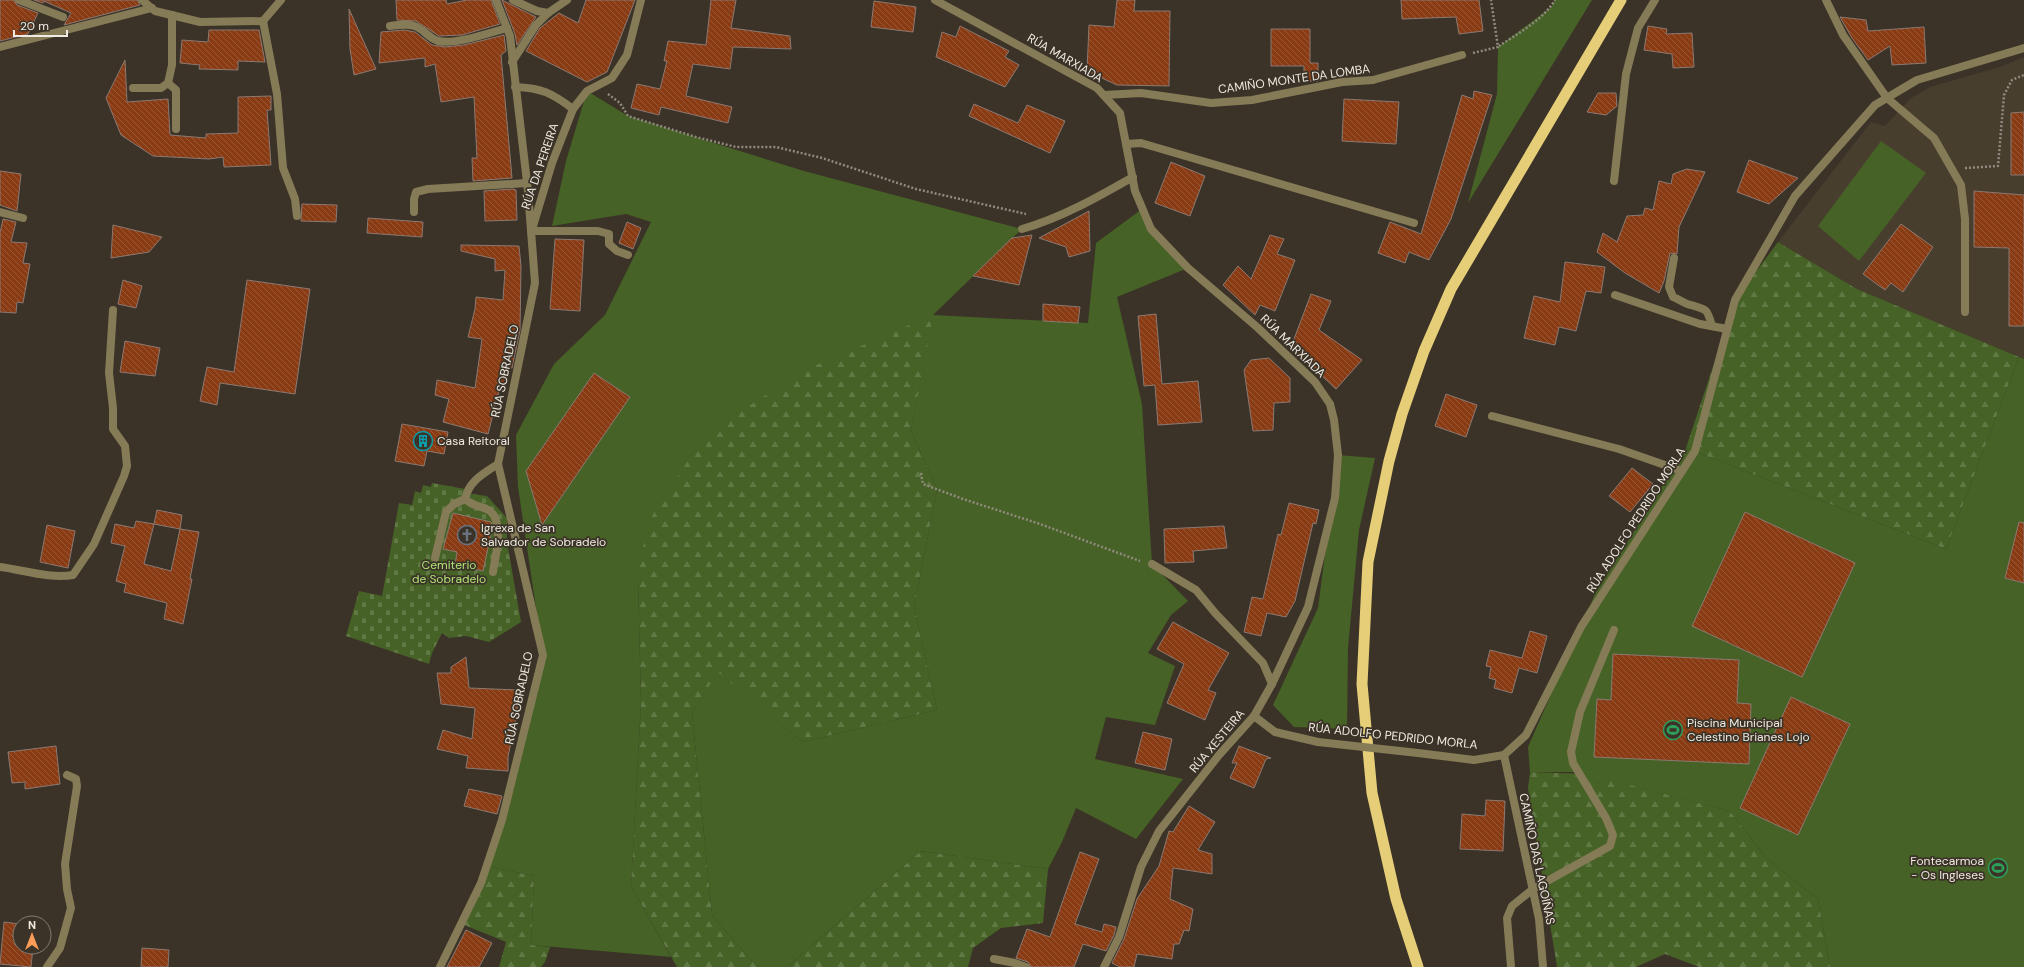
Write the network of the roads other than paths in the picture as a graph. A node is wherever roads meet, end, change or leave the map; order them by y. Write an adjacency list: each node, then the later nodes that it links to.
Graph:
1 (19, 0): 15 (street)
2 (142, 0): 12 (street)
3 (281, 0): 16 (street)
4 (496, 0): 18 (street, RÚA SOBRADELO)
5 (513, 0): 13 (street)
6 (568, 0): 13 (street)
7 (642, 0): 28 (street, RÚA DA PEREIRA)
8 (935, 0): 26 (street, RÚA MARXIADA)
9 (1621, 0): 67 (highway)
10 (1655, 0): 32 (street)
11 (1826, 0): 27 (street)
12 (152, 8): 14 (street); 19 (street)
13 (548, 13): 22 (street)
14 (172, 15): 16 (street); 23 (street)
15 (63, 17)
16 (263, 21): 36 (street)
17 (390, 26): 18 (street)
18 (507, 28): 22 (street, RÚA SOBRADELO)
19 (0, 47)
20 (2024, 48): 27 (street, RÚA ADOLFO PEDRIDO MORLA)
21 (1462, 55): 26 (street, CAMIÑO MONTE DA LOMBA)
22 (512, 62): 24 (street, RÚA SOBRADELO)
23 (168, 83): 25 (street); 29 (street)
24 (515, 87): 28 (street); 33 (street, RÚA SOBRADELO)
25 (133, 88)
26 (1104, 95): 30 (street, RÚA MARXIADA)
27 (1887, 98): 45 (street); 47 (street, RÚA ADOLFO PEDRIDO MORLA)
28 (573, 109): 40 (street, RÚA DA PEREIRA)
29 (176, 129)
30 (1126, 144): 31 (street, RÚA MARXIADA); 38 (street)
31 (1133, 177): 39 (street); 57 (street, RÚA MARXIADA)
32 (1614, 181)
33 (527, 183): 35 (street); 40 (street, RÚA SOBRADELO)
34 (0, 212): 37 (street)
35 (414, 212)
36 (297, 216)
37 (23, 218)
38 (1414, 223)
39 (1022, 229)
40 (531, 232): 41 (street); 49 (street, RÚA SOBRADELO)
41 (628, 255)
42 (1674, 258): 46 (street)
43 (1615, 295): 46 (street)
44 (113, 310): 54 (street)
45 (1965, 312)
46 (1712, 326): 47 (street)
47 (1727, 329): 50 (street, RÚA ADOLFO PEDRIDO MORLA)
48 (1492, 416): 50 (street)
49 (498, 464): 51 (street); 64 (street, RÚA SOBRADELO)
50 (1682, 471): 59 (street, RÚA ADOLFO PEDRIDO MORLA)
51 (465, 499): 52 (street); 55 (street)
52 (435, 558)
53 (1152, 564): 57 (street)
54 (0, 567)
55 (493, 572)
56 (1614, 630): 61 (street)
57 (1272, 684): 58 (street, RÚA XESTEIRA)
58 (1254, 716): 59 (street, RÚA ADOLFO PEDRIDO MORLA, bridge); 66 (street, RÚA XESTEIRA)
59 (1504, 756): 61 (street, CAMIÑO DAS LAGOÍÑAS)
60 (67, 775): 63 (street)
61 (1533, 889): 68 (street); 69 (street, CAMIÑO DAS LAGOÍÑAS)
62 (994, 959): 65 (street)
63 (47, 967)
64 (440, 967)
65 (1026, 967)
66 (1104, 967)
67 (1418, 967)
68 (1511, 967)
69 (1543, 967)

